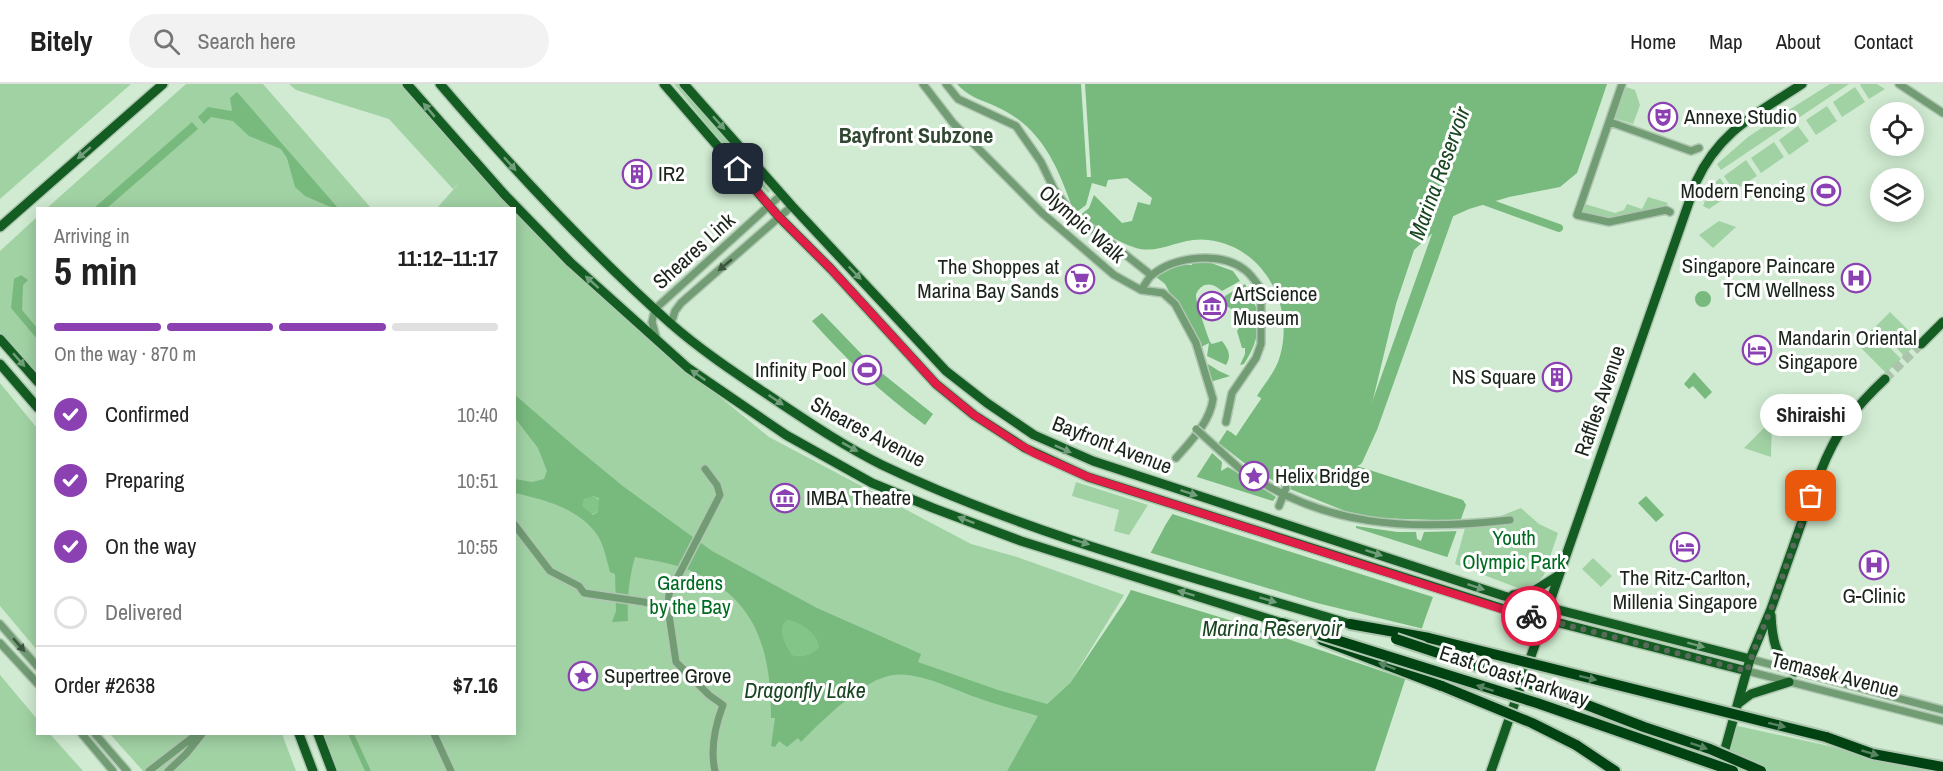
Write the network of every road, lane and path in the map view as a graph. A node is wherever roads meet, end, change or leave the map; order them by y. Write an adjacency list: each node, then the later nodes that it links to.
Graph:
1 (163, 84): 21 (main road, one-way to 21)
2 (406, 84): 18 (main road, Sheares Avenue, one-way to 2)
3 (440, 84): 24 (main road, Sheares Avenue, one-way to 24)
4 (664, 84): 15 (main road, Bayfront Avenue)
5 (684, 84): 14 (main road, Bayfront Avenue, one-way to 14)
6 (923, 84): 23 (street, Olympic Walk)
7 (946, 84): 22 (street, Olympic Walk)
8 (1622, 84): 12 (street)
9 (1802, 84): 45 (main road, Raffles Avenue)
10 (1899, 84): 11 (street)
11 (1943, 113)
12 (1610, 122): 13 (street); 19 (street)
13 (1699, 148)
14 (782, 194): 15 (street, Sheares Link); 16 (main road, Bayfront Avenue)
15 (769, 205): 20 (main road, Bayfront Avenue); 24 (street, Sheares Link)
16 (792, 206): 20 (street, Sheares Link); 46 (main road, Bayfront Avenue, one-way to 46)
17 (516, 207): 28 (main road, Sheares Avenue, one-way to 17)
18 (516, 207)
19 (1670, 212)
20 (779, 217): 25 (street, Sheares Link, one-way to 25); 50 (main road, Bayfront Avenue)
21 (0, 227)
22 (1150, 275): 23 (street); 35 (street)
23 (1142, 290): 33 (street, Olympic Walk)
24 (655, 309): 25 (main road, Sheares Avenue); 28 (street, Sheares Link)
25 (671, 324): 53 (main road, Sheares Avenue, one-way to 53)
26 (1941, 326): 29 (main road)
27 (0, 339): 32 (main road, one-way to 32)
28 (658, 343): 51 (main road, Sheares Avenue, one-way to 28)
29 (1921, 344)
30 (0, 364): 34 (main road)
31 (1885, 379): 39 (main road)
32 (36, 380)
33 (1207, 383): 37 (street, Bayfront Avenue)
34 (36, 406)
35 (1226, 422)
36 (1196, 429): 40 (street, bridge)
37 (1176, 458)
38 (705, 469): 48 (street)
39 (1820, 473)
40 (1284, 491): 42 (street); 43 (street)
41 (1811, 496): 49 (main road)
42 (1279, 506)
43 (1510, 520)
44 (516, 527): 48 (street)
45 (1559, 575): 46 (main road); 47 (main road, Raffles Avenue)
46 (1504, 596): 47 (main road, Bayfront Avenue)
47 (1548, 607): 50 (main road, Raffles Avenue); 55 (main road, Temasek Avenue, one-way to 55)
48 (668, 608): 81 (street)
49 (1771, 609): 55 (main road); 58 (main road)
50 (1544, 619): 57 (main road, Temasek Avenue); 82 (main road, Raffles Avenue)
51 (1282, 623): 83 (highway, one-way to 51, bridge); 85 (highway, East Coast Parkway, one-way to 51, bridge)
52 (0, 624): 56 (street, one-way to 56)
53 (1350, 624): 73 (highway, one-way to 73, bridge); 86 (highway, East Coast Parkway, one-way to 86, bridge)
54 (0, 643): 59 (street)
55 (1750, 659): 57 (main road); 58 (street, Temasek Avenue)
56 (36, 665)
57 (1747, 671): 60 (street, Temasek Avenue); 63 (main road)
58 (1795, 672): 61 (street, Temasek Avenue)
59 (36, 682)
60 (1789, 682): 62 (street, Temasek Avenue); 63 (main road)
61 (1840, 684): 62 (street); 64 (street, Temasek Avenue)
62 (1845, 697): 65 (street, Temasek Avenue)
63 (1739, 703): 84 (main road)
64 (1943, 710)
65 (1943, 721)
66 (83, 735): 74 (street)
67 (96, 735): 75 (street)
68 (196, 735): 76 (street)
69 (201, 735): 77 (street)
70 (299, 735): 78 (main road)
71 (318, 735): 79 (main road)
72 (434, 735): 80 (street)
73 (1943, 767)
74 (113, 771)
75 (127, 771)
76 (149, 771)
77 (168, 771)
78 (313, 771)
79 (332, 771)
80 (451, 771)
81 (715, 771)
82 (1491, 771)
83 (1615, 771)
84 (1718, 771)
85 (1732, 771)
86 (1761, 771)

